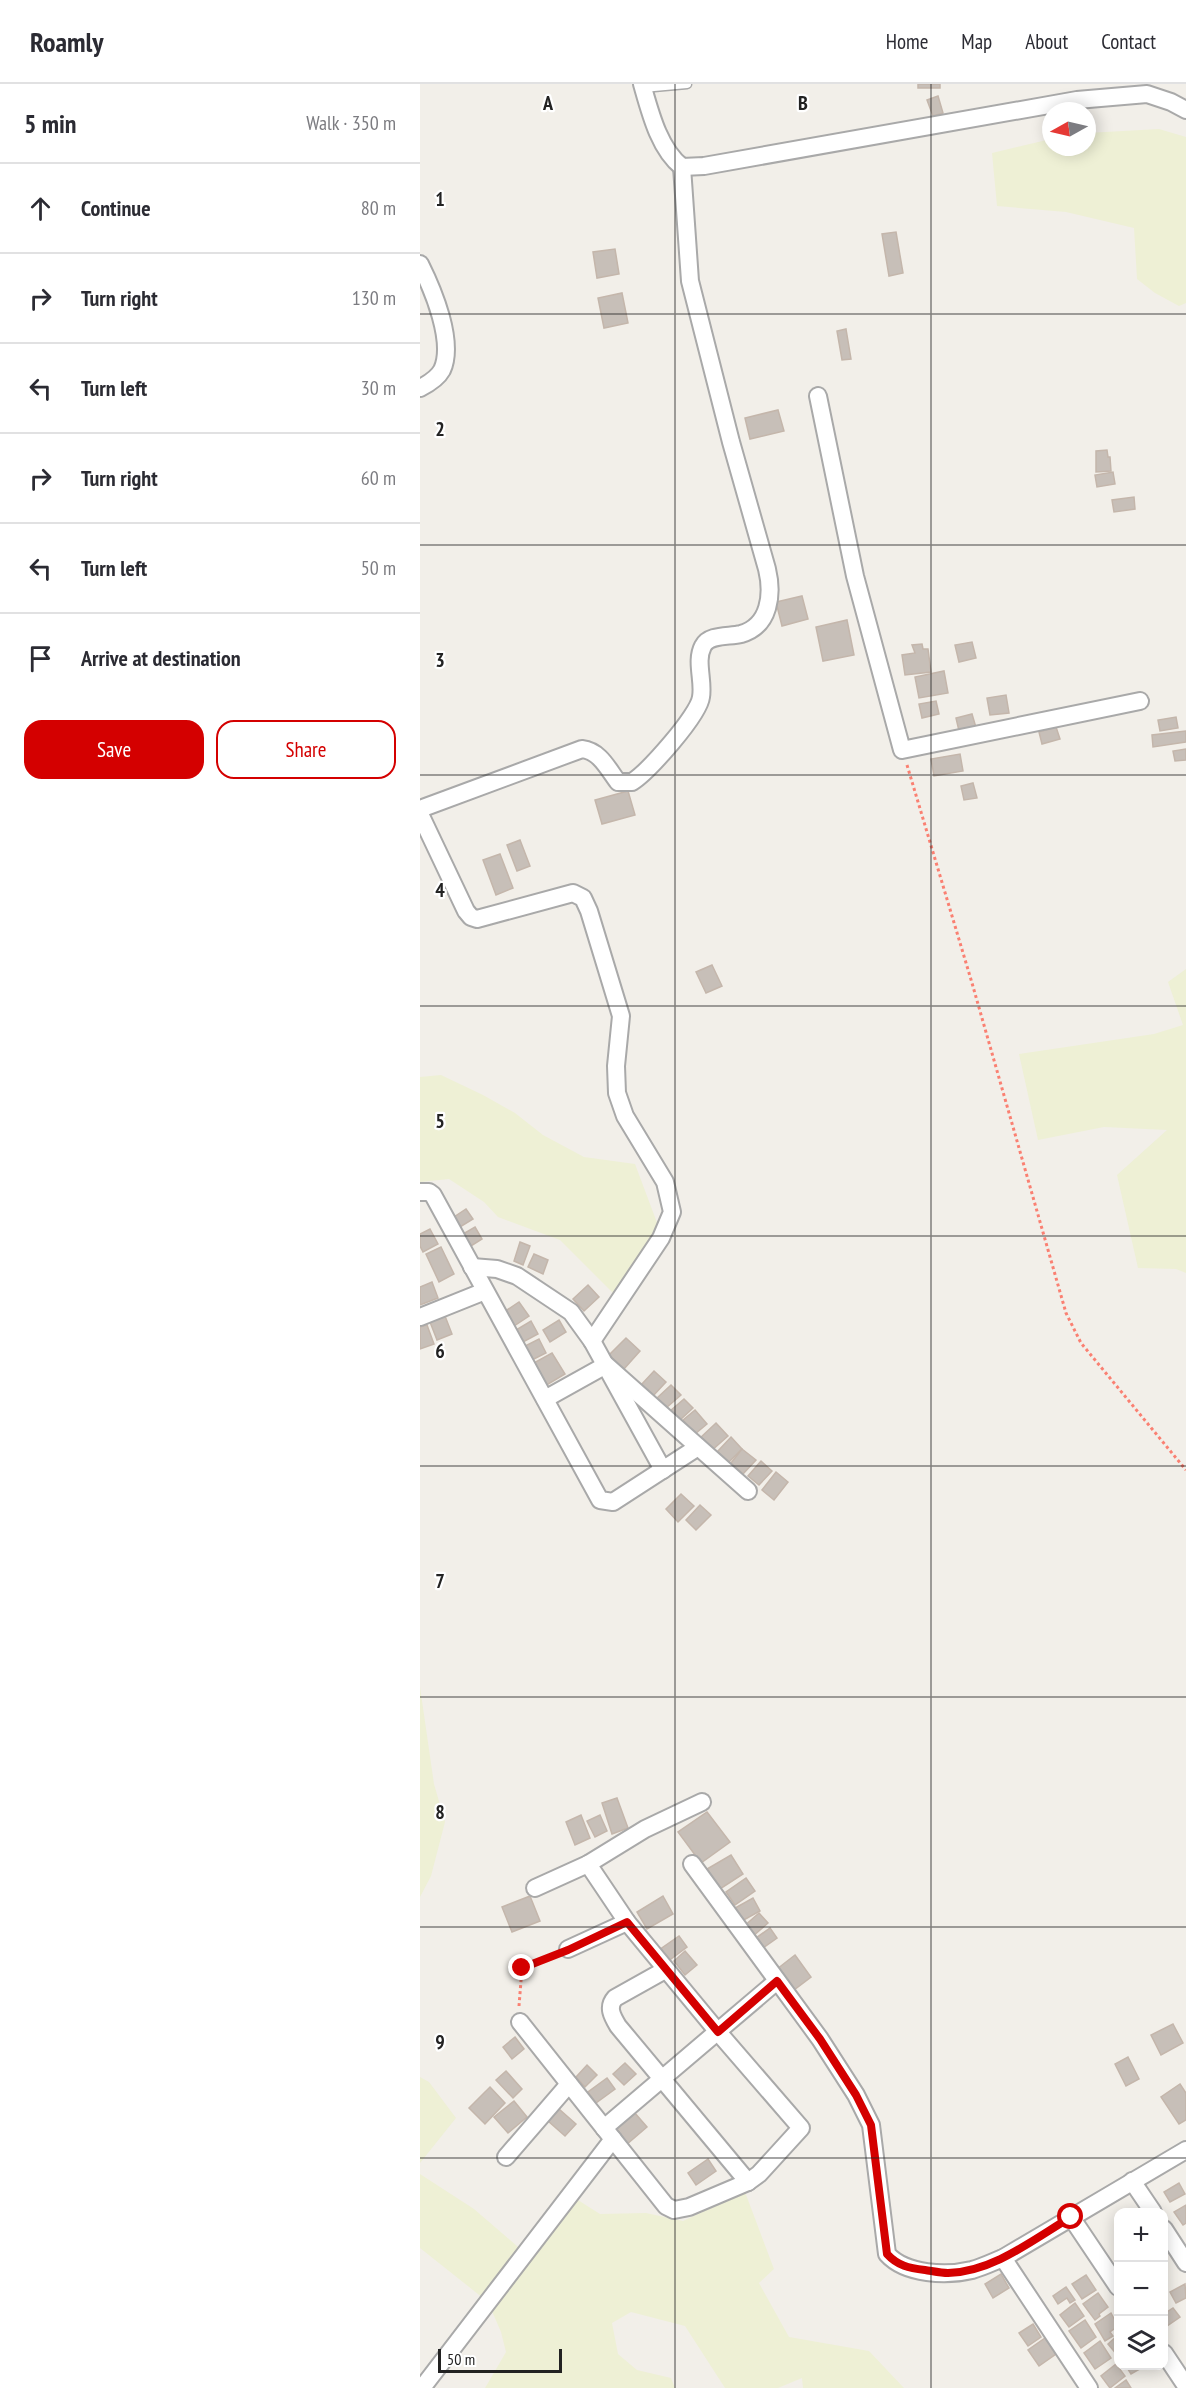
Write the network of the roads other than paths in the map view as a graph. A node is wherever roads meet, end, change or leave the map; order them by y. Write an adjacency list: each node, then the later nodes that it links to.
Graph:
1 (687, 84): 2 (lane)
2 (642, 86): 4 (street)
3 (1186, 111): 4 (street)
4 (682, 167): 9 (street)
5 (420, 264): 6 (street)
6 (420, 388)
7 (818, 396): 8 (street)
8 (1140, 701)
9 (420, 812): 14 (street)
10 (420, 1192): 11 (street)
11 (472, 1266): 12 (street); 14 (street)
12 (485, 1291): 13 (street); 16 (street)
13 (420, 1317)
14 (592, 1341): 15 (street)
15 (606, 1365): 16 (street); 17 (street); 18 (street)
16 (545, 1399): 18 (street)
17 (698, 1447): 18 (street); 19 (street)
18 (663, 1470)
19 (748, 1491)
20 (702, 1802): 21 (street)
21 (588, 1864): 23 (street); 24 (street)
22 (692, 1864): 27 (street)
23 (535, 1888)
24 (627, 1922): 25 (street); 26 (street)
25 (568, 1950)
26 (665, 1970): 29 (street); 30 (street)
27 (777, 1981): 29 (street); 40 (street)
28 (520, 2022): 31 (street)
29 (718, 2032): 30 (street); 36 (street)
30 (662, 2080): 32 (street); 36 (street)
31 (569, 2084): 32 (street); 34 (street)
32 (608, 2134): 36 (street); 45 (street)
33 (1186, 2150): 35 (street)
34 (506, 2157)
35 (1132, 2181): 37 (street); 38 (street)
36 (748, 2182)
37 (1150, 2208)
38 (1071, 2217): 40 (street); 42 (street)
39 (1168, 2235): 41 (street)
40 (1003, 2258): 46 (street)
41 (1186, 2263)
42 (1114, 2280)
43 (1168, 2359): 44 (street)
44 (1186, 2386)
45 (422, 2388)
46 (1089, 2388)

